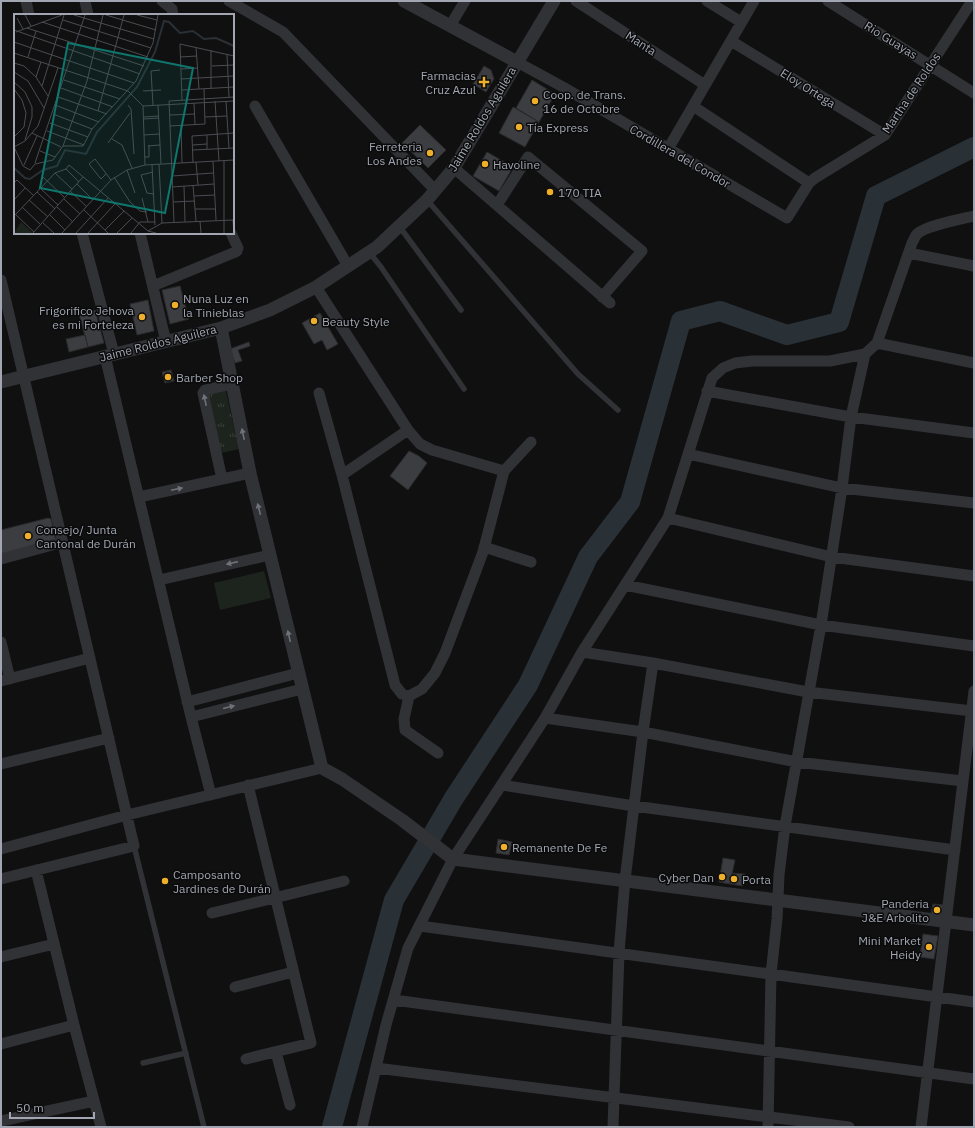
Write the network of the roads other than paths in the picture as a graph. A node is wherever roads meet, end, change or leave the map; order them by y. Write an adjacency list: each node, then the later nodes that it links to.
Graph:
1 (26, 1): 13 (street)
2 (85, 1): 14 (street)
3 (162, 1): 15 (street)
4 (229, 1): 29 (street)
5 (404, 1): 17 (street)
6 (465, 1): 17 (street)
7 (554, 1): 19 (street, Jaime Roldos Aguilera)
8 (576, 1): 21 (street, Manta)
9 (707, 1): 16 (street)
10 (754, 1): 16 (street)
11 (828, 1): 20 (street, Rio Guayas)
12 (972, 1): 20 (street, Martha de Roldos)
13 (29, 14)
14 (88, 14)
15 (173, 14)
16 (742, 22): 18 (street)
17 (450, 26): 19 (street)
18 (731, 41): 21 (street); 25 (street, Eloy Ortega)
19 (517, 62): 26 (street, Cordillera del Condor); 27 (street, Jaime Roldos Aguilera)
20 (931, 65): 22 (street, Rio Guayas); 25 (street, Martha de Roldos)
21 (705, 85): 24 (street)
22 (974, 93)
23 (255, 106): 38 (street)
24 (693, 106): 26 (street); 28 (street)
25 (885, 135): 28 (street, Martha de Roldos)
26 (668, 149): 28 (street, Cordillera del Condor)
27 (454, 168): 29 (street, Jaime Roldos Aguilera); 30 (street)
28 (809, 183)
29 (431, 195): 32 (street, Jaime Roldos Aguilera); 56 (lane)
30 (497, 205): 30 (street)
31 (974, 216): 37 (street)
32 (399, 226): 36 (street, Jaime Roldos Aguilera); 43 (lane)
33 (82, 234): 48 (street)
34 (140, 234): 41 (street)
35 (231, 234): 41 (street)
36 (369, 252): 38 (street, Jaime Roldos Aguilera); 53 (lane)
37 (909, 253): 39 (street); 46 (street)
38 (348, 266): 42 (street, Jaime Roldos Aguilera)
39 (974, 266)
40 (2, 285): 50 (street)
41 (153, 286): 45 (street)
42 (316, 287): 44 (street, Jaime Roldos Aguilera); 58 (street)
43 (461, 310)
44 (220, 328): 45 (street, Jaime Roldos Aguilera); 52 (street)
45 (166, 342): 48 (street, Jaime Roldos Aguilera)
46 (877, 343): 47 (street); 49 (street)
47 (864, 354): 54 (street); 57 (street)
48 (109, 355): 50 (street, Jaime Roldos Aguilera); 67 (street)
49 (974, 363)
50 (24, 377): 51 (street, Jaime Roldos Aguilera); 70 (street)
51 (1, 382)
52 (232, 384): 63 (street, one-way to 52); 65 (street, one-way to 52)
53 (464, 388)
54 (707, 391): 57 (street); 61 (street)
55 (319, 393): 64 (street)
56 (618, 410)
57 (851, 417): 59 (street); 66 (street)
58 (408, 430): 62 (street); 64 (street)
59 (974, 433)
60 (531, 442): 62 (street)
61 (688, 454): 66 (street); 69 (street)
62 (504, 471): 71 (street)
63 (250, 473): 65 (street); 72 (street, one-way to 63)
64 (342, 475): 90 (street)
65 (222, 479): 67 (street, one-way to 65)
66 (842, 488): 68 (street); 73 (street)
67 (139, 497): 77 (street)
68 (974, 503)
69 (668, 518): 73 (street); 78 (street)
70 (63, 542): 74 (street); 83 (street)
71 (484, 547): 75 (street); 90 (street)
72 (270, 555): 77 (street, one-way to 77); 85 (street, one-way to 72)
73 (832, 557): 76 (street); 79 (street)
74 (1, 558)
75 (531, 562)
76 (974, 576)
77 (159, 580): 91 (street)
78 (625, 585): 79 (street); 82 (street)
79 (821, 625): 81 (street); 89 (street)
80 (1, 642): 86 (street)
81 (974, 646)
82 (582, 652): 84 (street); 94 (street)
83 (90, 658): 86 (street); 96 (street)
84 (653, 663): 89 (street); 95 (street)
85 (298, 674): 87 (street); 91 (street)
86 (5, 680)
87 (302, 689): 93 (street, one-way to 87); 100 (street)
88 (974, 691): 92 (street)
89 (808, 692): 92 (street); 98 (street)
90 (409, 696): 97 (street)
91 (187, 702): 93 (street)
92 (972, 711): 101 (street)
93 (191, 717): 104 (street)
94 (545, 718): 95 (street); 103 (street)
95 (643, 732): 98 (street); 105 (street)
96 (109, 738): 99 (street); 106 (street)
97 (438, 753)
98 (797, 762): 101 (street); 107 (street)
99 (1, 764)
100 (322, 768): 102 (street); 111 (street)
101 (963, 781): 110 (street)
102 (248, 785): 104 (street); 116 (street)
103 (502, 785): 105 (street); 111 (street)
104 (211, 795): 106 (street)
105 (634, 806): 107 (street); 114 (street)
106 (127, 815): 108 (street); 109 (street)
107 (785, 826): 110 (street); 117 (street)
108 (134, 846): 112 (street); 136 (lane)
109 (1, 849)
110 (955, 850): 119 (street)
111 (450, 857): 114 (street); 121 (street)
112 (36, 870): 113 (street); 122 (street)
113 (1, 879)
114 (625, 880): 117 (street); 123 (street)
115 (344, 881): 116 (street)
116 (275, 897): 118 (street); 125 (street)
117 (777, 901): 119 (street); 126 (street)
118 (212, 913)
119 (946, 921): 120 (street); 128 (street)
120 (974, 925)
121 (420, 926): 123 (street); 129 (street)
122 (54, 944): 124 (street); 131 (street)
123 (619, 953): 126 (street); 132 (street)
124 (1, 957)
125 (293, 972): 127 (street); 135 (street)
126 (771, 974): 128 (street); 134 (street)
127 (235, 987)
128 (937, 997): 130 (street); 140 (street)
129 (394, 1000): 132 (street); 139 (street)
130 (974, 1002)
131 (74, 1025): 133 (street); 143 (street)
132 (616, 1030): 134 (street); 142 (street)
133 (1, 1044)
134 (769, 1051): 140 (street); 146 (street)
135 (276, 1052): 137 (street); 144 (street)
136 (186, 1053): 138 (lane); 148 (lane)
137 (246, 1060)
138 (143, 1063)
139 (376, 1068): 142 (street); 149 (street)
140 (927, 1072): 141 (street); 152 (street)
141 (974, 1079)
142 (614, 1098): 146 (street); 150 (street)
143 (94, 1101): 145 (street); 147 (street)
144 (290, 1105)
145 (1, 1121)
146 (768, 1122): 151 (street)
147 (101, 1127)
148 (204, 1127)
149 (362, 1127)
150 (613, 1127)
151 (849, 1127)
152 (921, 1127)

